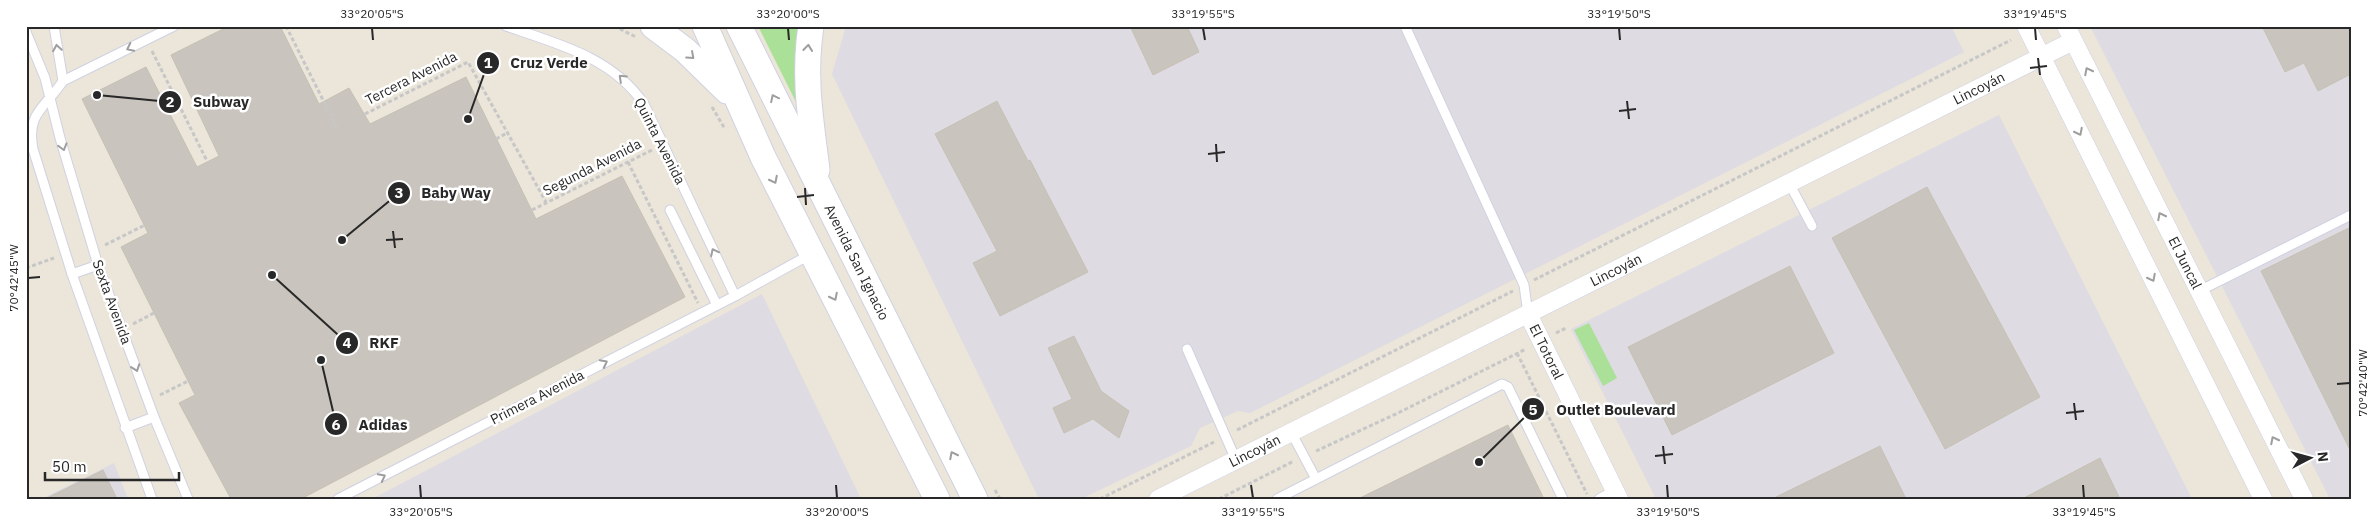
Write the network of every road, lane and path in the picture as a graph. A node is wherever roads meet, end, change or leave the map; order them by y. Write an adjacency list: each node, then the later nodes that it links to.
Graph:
1 (54, 26): 17 (lane, one-way to 1)
2 (174, 26): 14 (lane)
3 (286, 26): 23 (path)
4 (506, 26): 28 (lane, Quinta Avenida, one-way to 4)
5 (614, 26): 12 (path)
6 (705, 26): 20 (main road)
7 (739, 26): 27 (main road, Avenida San Ignacio, one-way to 7)
8 (810, 26): 33 (main road, one-way to 8)
9 (1405, 26): 46 (lane)
10 (2026, 26): 16 (street)
11 (26, 32): 18 (lane, Sexta Avenida)
12 (647, 34): 20 (main road, one-way to 20)
13 (2069, 34): 16 (street, Lincoyán); 47 (street, El Juncal, one-way to 13)
14 (146, 40): 17 (lane, one-way to 17); 30 (path)
15 (2011, 40): 46 (path)
16 (2041, 57): 32 (street, Lincoyán); 80 (street, one-way to 80)
17 (63, 81): 18 (lane)
18 (51, 100): 22 (lane); 40 (lane, Sexta Avenida, one-way to 40)
19 (707, 100): 24 (path)
20 (738, 104): 29 (main road)
21 (365, 114): 25 (path, Tercera Avenida)
22 (29, 121): 42 (lane)
23 (337, 128)
24 (727, 132)
25 (508, 133): 26 (path); 34 (path)
26 (496, 139)
27 (795, 142): 29 (main road); 33 (main road, Avenida San Ignacio)
28 (663, 144): 31 (path, Segunda Avenida); 48 (lane, Quinta Avenida, one-way to 28)
29 (763, 157): 41 (main road, one-way to 41)
30 (207, 161)
31 (628, 162): 34 (path, Segunda Avenida); 50 (path)
32 (1789, 183): 39 (lane); 52 (street, Lincoyán)
33 (819, 189): 72 (main road, Avenida San Ignacio, one-way to 33)
34 (546, 202): 35 (path, Segunda Avenida)
35 (532, 210)
36 (670, 210): 49 (lane)
37 (2351, 215): 47 (lane)
38 (145, 225): 40 (path)
39 (1812, 226)
40 (93, 251): 43 (lane, Sexta Avenida)
41 (812, 253): 48 (lane, Primera Avenida); 71 (main road, one-way to 71)
42 (65, 254): 44 (path); 45 (lane)
43 (98, 265): 45 (lane); 54 (lane, Sexta Avenida)
44 (26, 268)
45 (72, 274): 61 (lane)
46 (1524, 285): 52 (lane); 63 (path)
47 (2199, 291): 81 (street, El Juncal, one-way to 47)
48 (736, 296): 49 (lane, Primera Avenida)
49 (717, 305): 50 (lane, Primera Avenida)
50 (703, 312): 70 (lane, Primera Avenida, one-way to 50)
51 (154, 313): 54 (path)
52 (1528, 314): 55 (street, El Totoral); 62 (street, Lincoyán)
53 (1566, 328): 55 (path)
54 (122, 330): 59 (lane, Sexta Avenida, one-way to 59)
55 (1540, 341): 57 (path); 67 (street, El Totoral)
56 (1187, 349): 63 (lane)
57 (1517, 353): 64 (path); 78 (path)
58 (188, 381): 59 (path)
59 (148, 401): 60 (lane, Sexta Avenida)
60 (154, 417): 61 (lane); 69 (lane, Sexta Avenida)
61 (125, 428): 68 (lane)
62 (1291, 432): 64 (lane); 65 (street, Lincoyán)
63 (1226, 436): 65 (lane); 73 (path)
64 (1304, 457): 66 (lane); 75 (path)
65 (1236, 460): 74 (street, Lincoyán)
66 (1316, 479): 76 (lane); 77 (lane)
67 (1617, 494): 79 (lane)
68 (152, 499)
69 (188, 499)
70 (338, 499)
71 (937, 499)
72 (975, 499)
73 (1100, 499)
74 (1158, 499)
75 (1219, 499)
76 (1277, 499)
77 (1562, 499)
78 (1590, 499)
79 (1599, 499)
80 (2263, 499)
81 (2304, 499)

